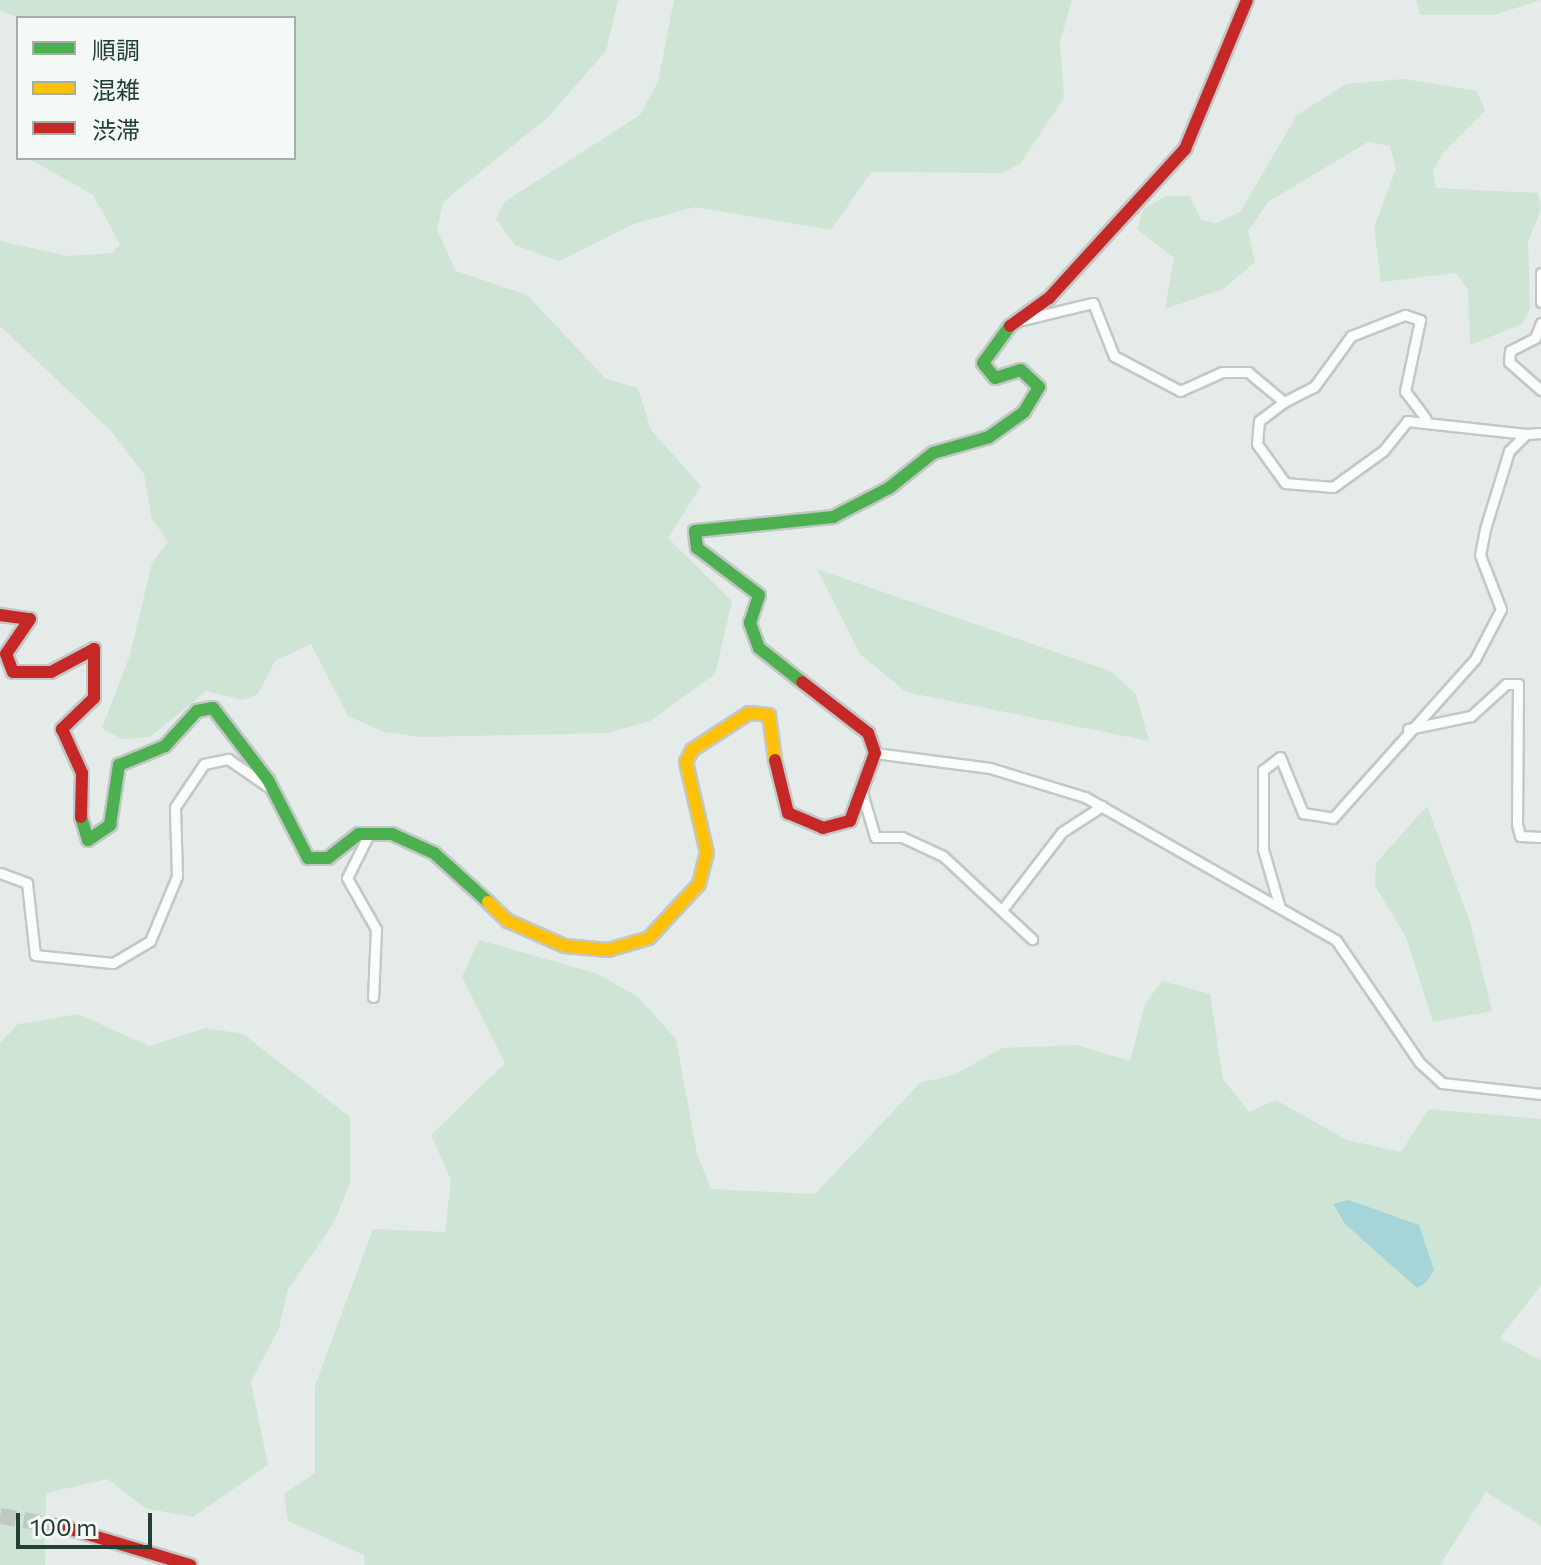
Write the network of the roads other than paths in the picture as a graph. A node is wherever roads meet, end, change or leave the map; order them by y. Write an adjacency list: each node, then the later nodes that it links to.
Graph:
1 (1247, 0): 4 (main road)
2 (1541, 273): 3 (street)
3 (1541, 302)
4 (1015, 321): 7 (street); 13 (main road)
5 (1541, 323): 6 (street)
6 (1541, 390)
7 (1284, 402): 8 (street); 8 (street)
8 (1428, 420): 10 (street)
9 (1541, 433): 10 (street)
10 (1526, 434): 12 (street)
11 (0, 615): 15 (main road)
12 (1408, 729): 18 (street); 21 (street)
13 (875, 753): 14 (main road); 16 (street)
14 (861, 789): 17 (main road); 20 (street)
15 (273, 790): 17 (main road); 19 (street)
16 (1102, 806): 20 (street); 21 (street)
17 (370, 832): 23 (street)
18 (1541, 837)
19 (0, 873)
20 (1005, 906): 22 (street)
21 (1280, 908): 24 (street)
22 (1032, 939)
23 (373, 997)
24 (1541, 1094)
25 (64, 1527): 26 (main road)
26 (190, 1565)

